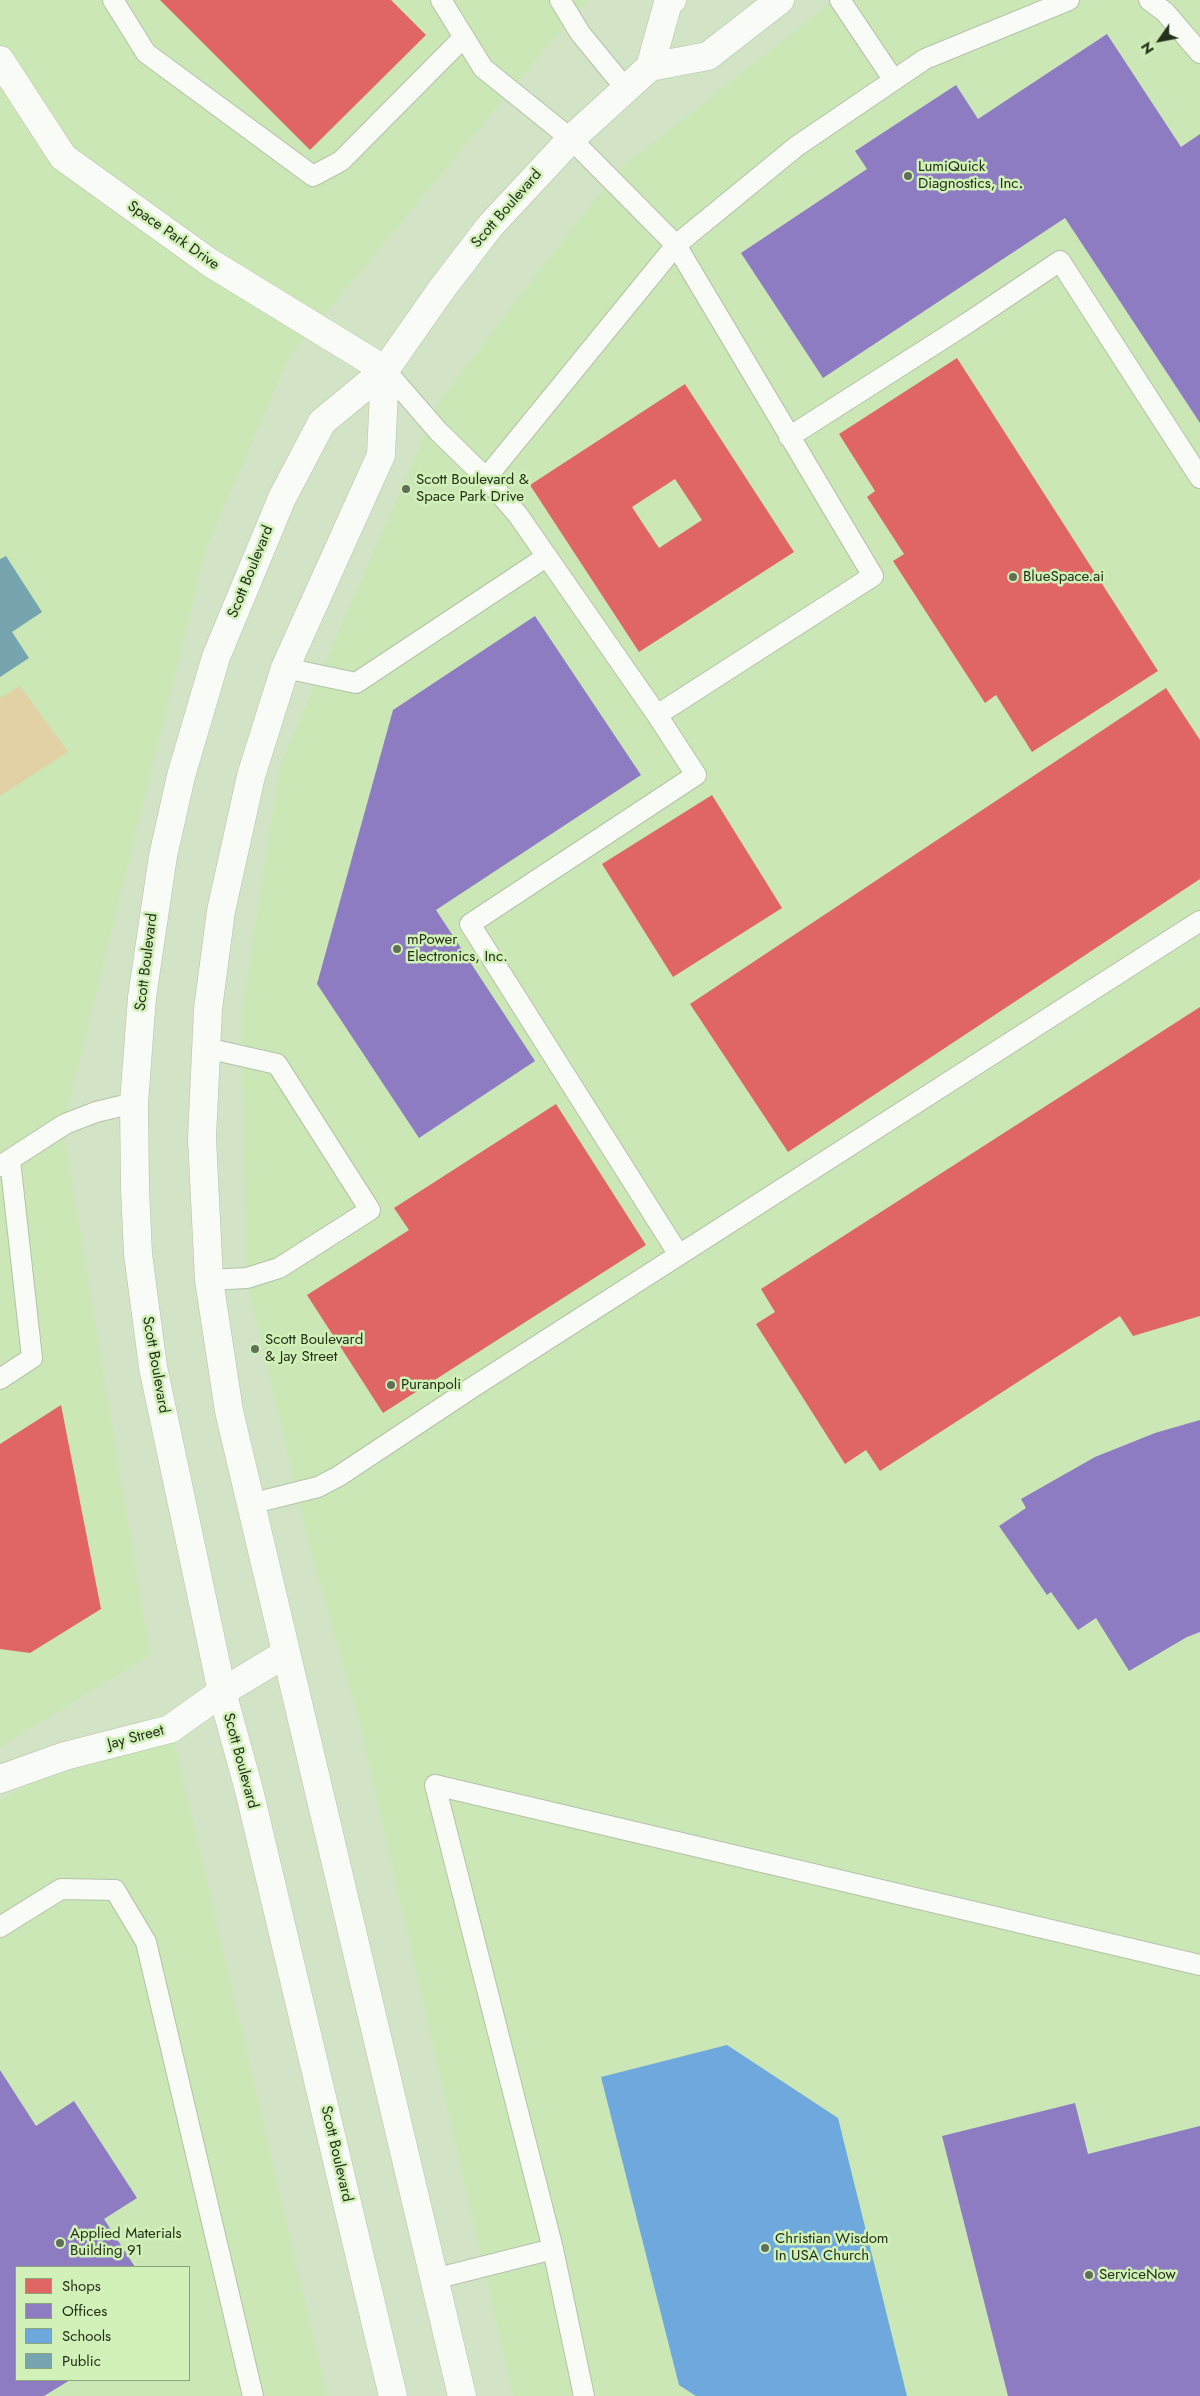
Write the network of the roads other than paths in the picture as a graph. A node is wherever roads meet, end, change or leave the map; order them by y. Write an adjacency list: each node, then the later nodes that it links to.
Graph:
1 (113, 0): 9 (lane)
2 (441, 0): 9 (lane)
3 (560, 0): 14 (lane)
4 (672, 0): 12 (main road)
5 (780, 0): 12 (main road)
6 (840, 0): 13 (lane)
7 (1069, 0): 13 (lane)
8 (1149, 0): 10 (lane)
9 (464, 38): 15 (lane)
10 (1200, 53)
11 (0, 60): 17 (main road, Space Park Drive)
12 (650, 67): 14 (main road, Scott Boulevard)
13 (893, 79): 16 (lane)
14 (626, 89): 15 (main road, Scott Boulevard)
15 (571, 139): 16 (lane); 17 (main road, Scott Boulevard)
16 (676, 245): 18 (lane); 19 (lane)
17 (385, 370): 19 (lane); 22 (main road); 26 (main road, Scott Boulevard)
18 (789, 437): 20 (lane); 23 (lane)
19 (486, 478): 21 (lane)
20 (1200, 478)
21 (546, 557): 22 (lane); 23 (lane)
22 (285, 668): 25 (main road)
23 (657, 715): 28 (lane)
24 (1200, 921): 28 (lane)
25 (206, 1048): 29 (main road); 29 (lane)
26 (134, 1103): 27 (lane); 33 (main road, Scott Boulevard)
27 (5, 1163): 30 (lane)
28 (679, 1255): 31 (lane)
29 (209, 1280): 31 (main road)
30 (0, 1379)
31 (250, 1504): 32 (main road)
32 (285, 1654): 33 (main road, Jay Street); 38 (main road)
33 (222, 1692): 34 (main road, Jay Street); 40 (main road, Scott Boulevard)
34 (0, 1779)
35 (0, 1926): 39 (lane)
36 (1200, 1965): 37 (lane)
37 (553, 2249): 38 (lane); 42 (lane)
38 (434, 2279): 41 (main road)
39 (253, 2396)
40 (393, 2396)
41 (462, 2396)
42 (584, 2396)

